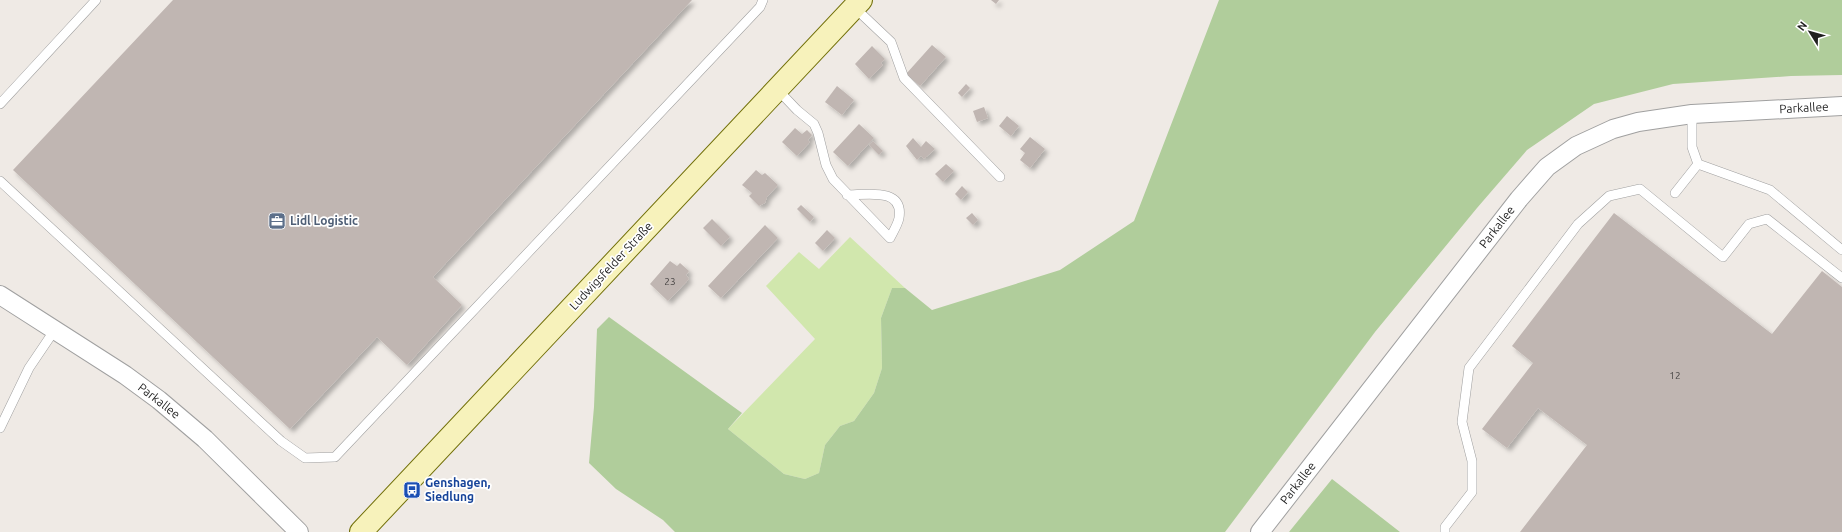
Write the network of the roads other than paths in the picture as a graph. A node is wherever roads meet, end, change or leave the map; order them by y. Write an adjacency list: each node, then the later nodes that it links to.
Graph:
1 (96, 0): 5 (lane)
2 (763, 0): 10 (lane)
3 (857, 4): 4 (street, Ludwigsfelder Straße); 9 (lane)
4 (777, 89): 12 (lane); 19 (street, Ludwigsfelder Straße)
5 (0, 104)
6 (1842, 106): 7 (street, Parkallee)
7 (1692, 114): 8 (lane); 20 (street, Parkallee)
8 (1698, 164): 11 (lane); 13 (lane)
9 (1000, 177)
10 (0, 181)
11 (1675, 194)
12 (847, 195): 12 (lane)
13 (1842, 250)
14 (1842, 278): 21 (lane)
15 (0, 294): 16 (street, Parkallee)
16 (54, 330): 17 (lane); 18 (street, Parkallee)
17 (0, 428)
18 (299, 532)
19 (361, 532)
20 (1260, 532)
21 (1445, 532)

